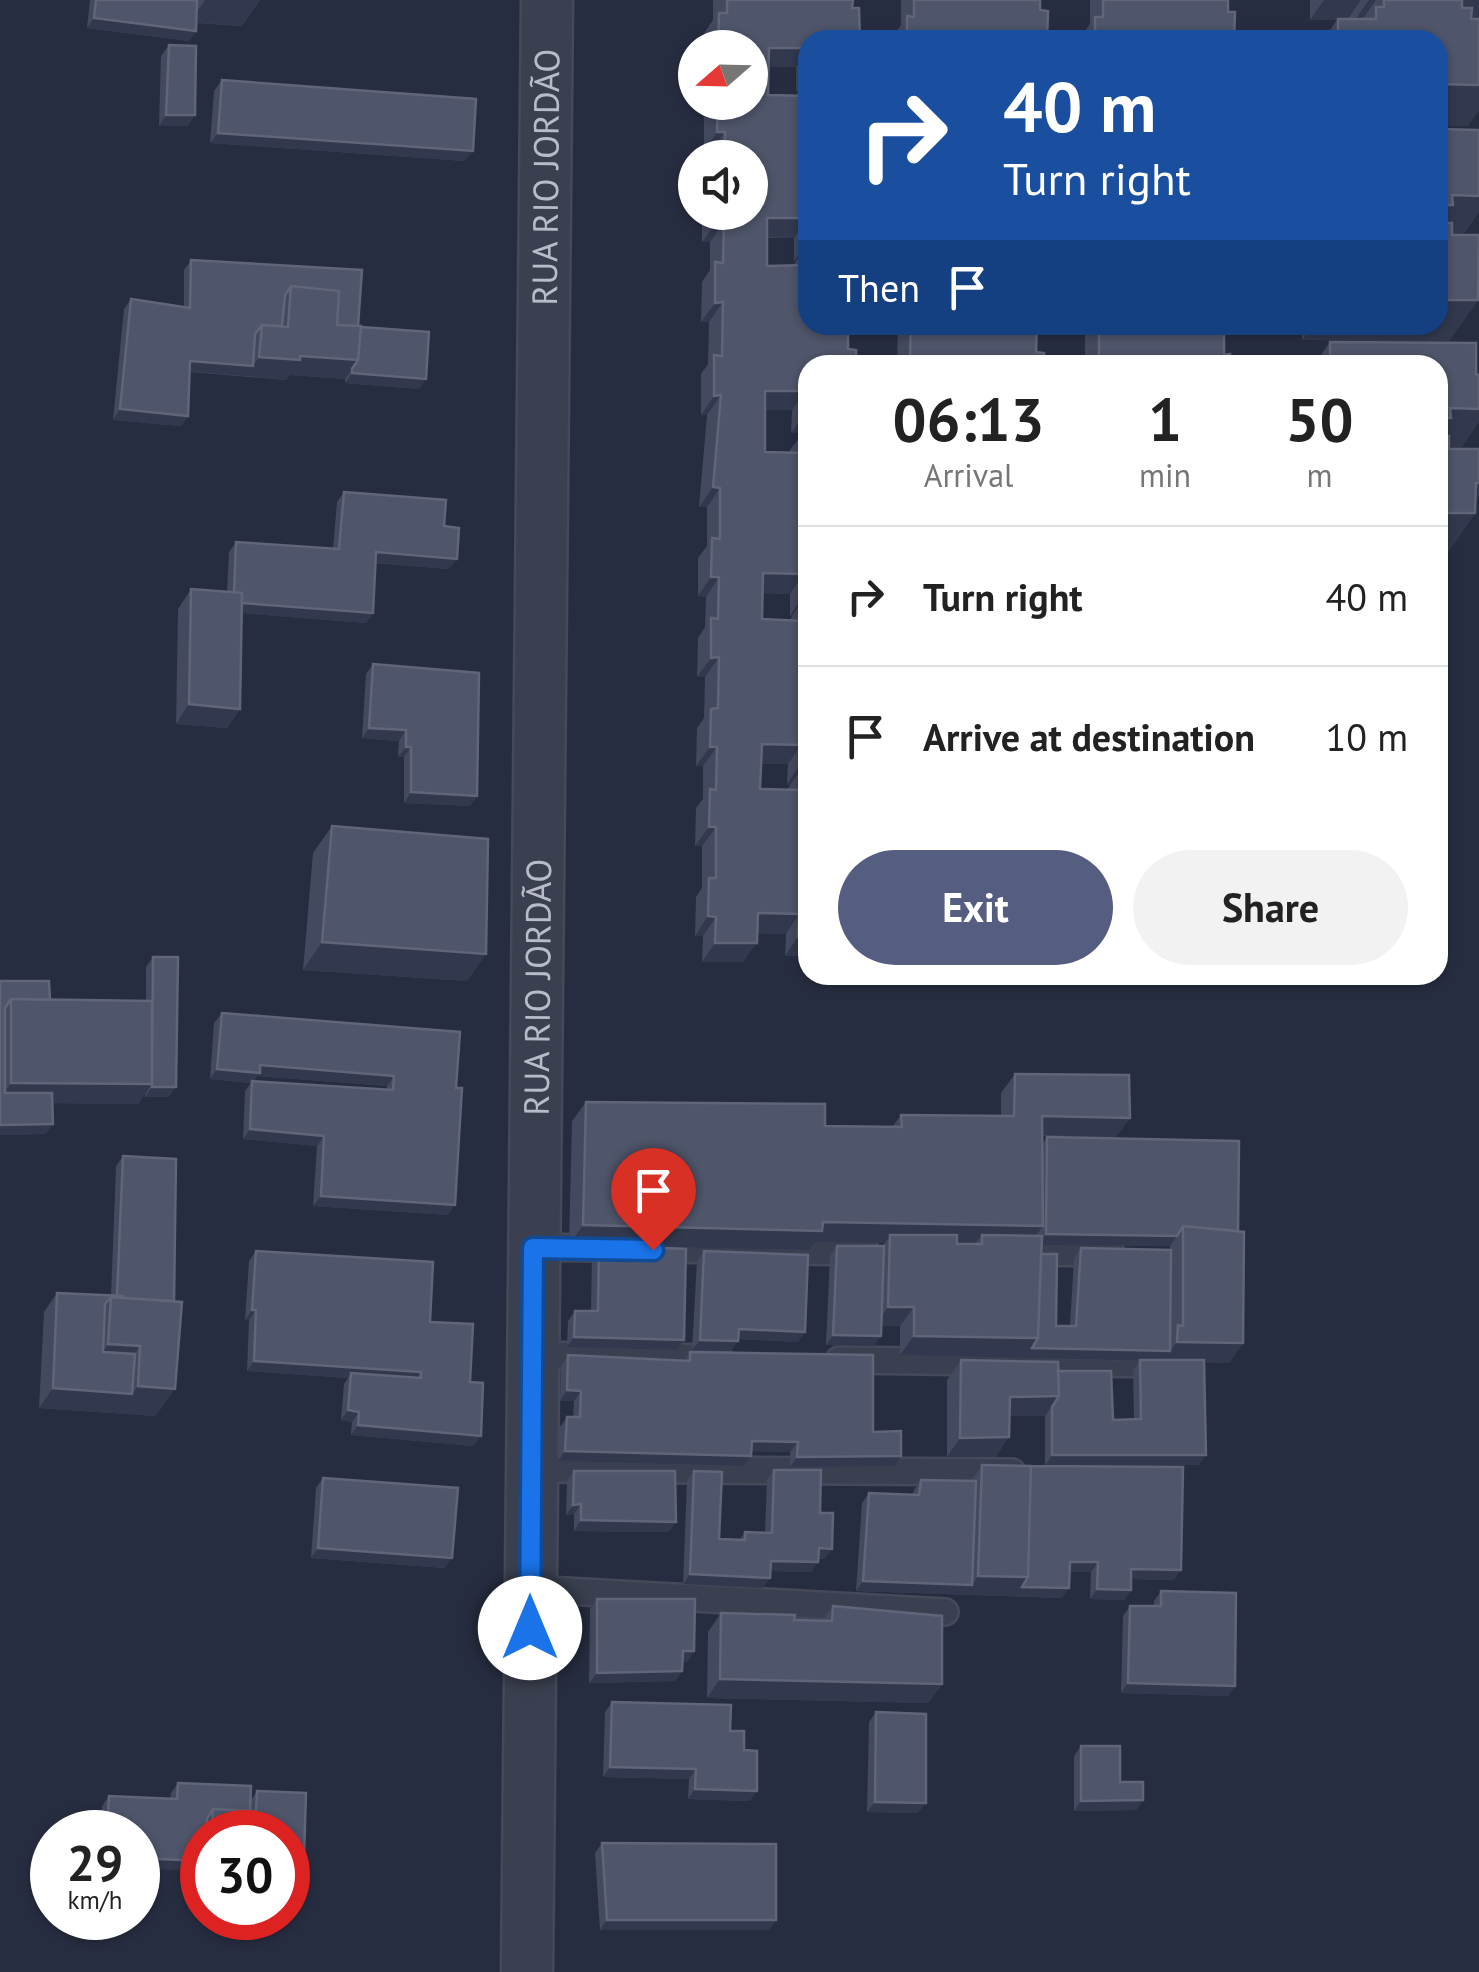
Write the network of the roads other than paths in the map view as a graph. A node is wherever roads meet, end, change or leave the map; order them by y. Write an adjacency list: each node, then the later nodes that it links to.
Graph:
1 (547, 0): 2 (street, RUA RIO JORDÃO)
2 (533, 1248): 3 (lane); 6 (street, RUA RIO JORDÃO)
3 (888, 1252)
4 (984, 1252): 5 (lane)
5 (1137, 1253)
6 (532, 1355): 7 (lane); 10 (street, RUA RIO JORDÃO)
7 (746, 1358)
8 (804, 1359): 9 (lane)
9 (1174, 1364)
10 (531, 1469): 11 (lane); 12 (street, RUA RIO JORDÃO)
11 (1036, 1472)
12 (530, 1590): 13 (lane); 14 (street, RUA RIO JORDÃO)
13 (945, 1612)
14 (526, 1972)

